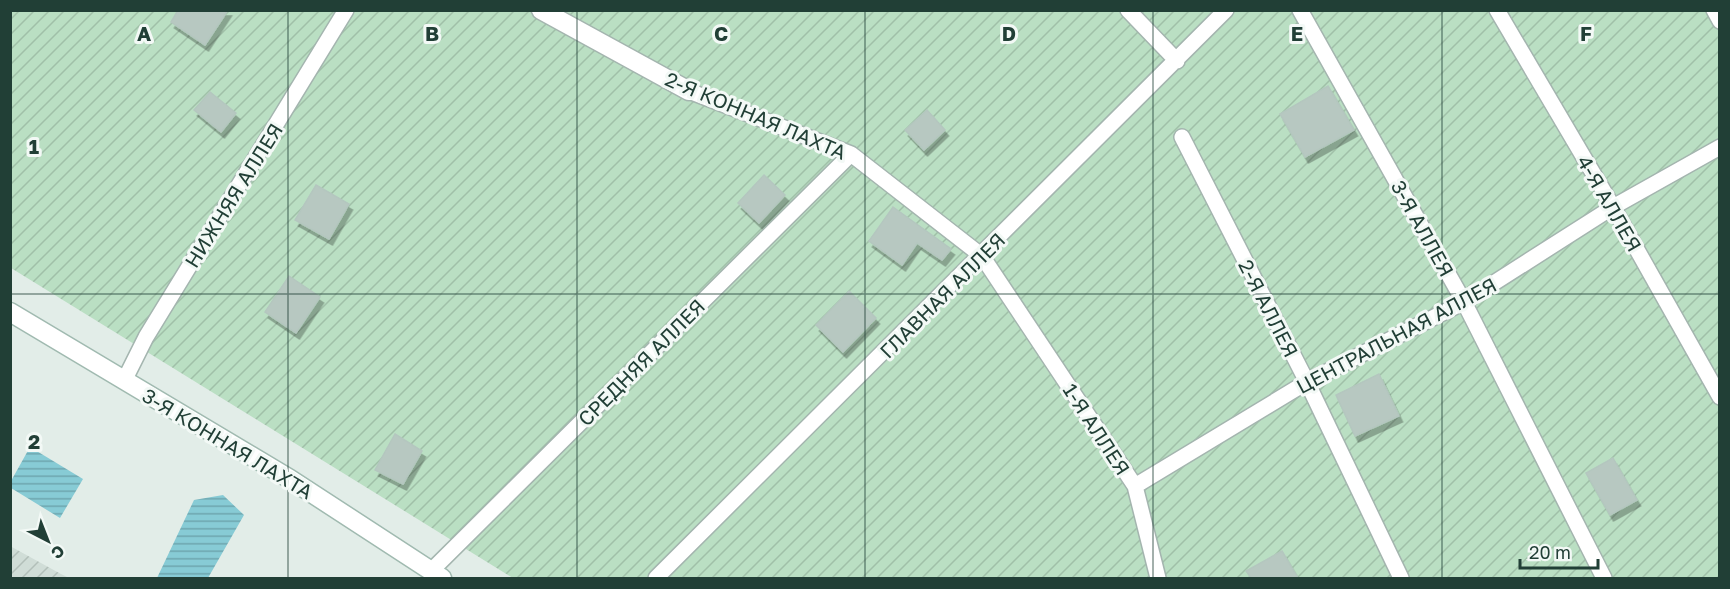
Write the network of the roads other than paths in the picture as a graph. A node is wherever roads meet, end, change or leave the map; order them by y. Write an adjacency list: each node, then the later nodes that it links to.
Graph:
1 (346, 10): 19 (lane, НИЖНЯЯ АЛЛЕЯ)
2 (541, 10): 10 (main road, 2-Я КОННАЯ ЛАХТА)
3 (1128, 10): 9 (lane)
4 (1226, 10): 9 (lane, ГЛАВНАЯ АЛЛЕЯ)
5 (1300, 10): 17 (lane, 3-Я АЛЛЕЯ)
6 (1497, 10): 14 (lane, 4-Я АЛЛЕЯ)
7 (1714, 10): 8 (lane)
8 (1719, 21)
9 (1177, 61): 15 (lane, ГЛАВНАЯ АЛЛЕЯ)
10 (689, 91): 13 (lane, 2-Я КОННАЯ ЛАХТА)
11 (1182, 137): 20 (lane, 2-Я АЛЛЕЯ)
12 (1719, 147): 14 (lane, ЦЕНТРАЛЬНАЯ АЛЛЕЯ)
13 (851, 153): 15 (lane, 2-Я КОННАЯ ЛАХТА); 23 (lane, СРЕДНЯЯ АЛЛЕЯ)
14 (1613, 207): 17 (lane, ЦЕНТРАЛЬНАЯ АЛЛЕЯ); 21 (lane, 4-Я АЛЛЕЯ)
15 (982, 256): 16 (lane, 2-Я КОННАЯ ЛАХТА); 24 (lane, ГЛАВНАЯ АЛЛЕЯ)
16 (1007, 292): 22 (lane, 1-Я АЛЛЕЯ)
17 (1464, 302): 20 (lane, ЦЕНТРАЛЬНАЯ АЛЛЕЯ); 27 (lane, 3-Я АЛЛЕЯ)
18 (10, 312): 19 (main road, 3-Я КОННАЯ ЛАХТА)
19 (124, 381): 23 (main road, 3-Я КОННАЯ ЛАХТА)
20 (1307, 382): 22 (lane, ЦЕНТРАЛЬНАЯ АЛЛЕЯ); 26 (lane, 2-Я АЛЛЕЯ)
21 (1719, 397)
22 (1135, 486): 25 (lane, 1-Я АЛЛЕЯ)
23 (436, 575)
24 (656, 579)
25 (1158, 579)
26 (1401, 579)
27 (1604, 579)

